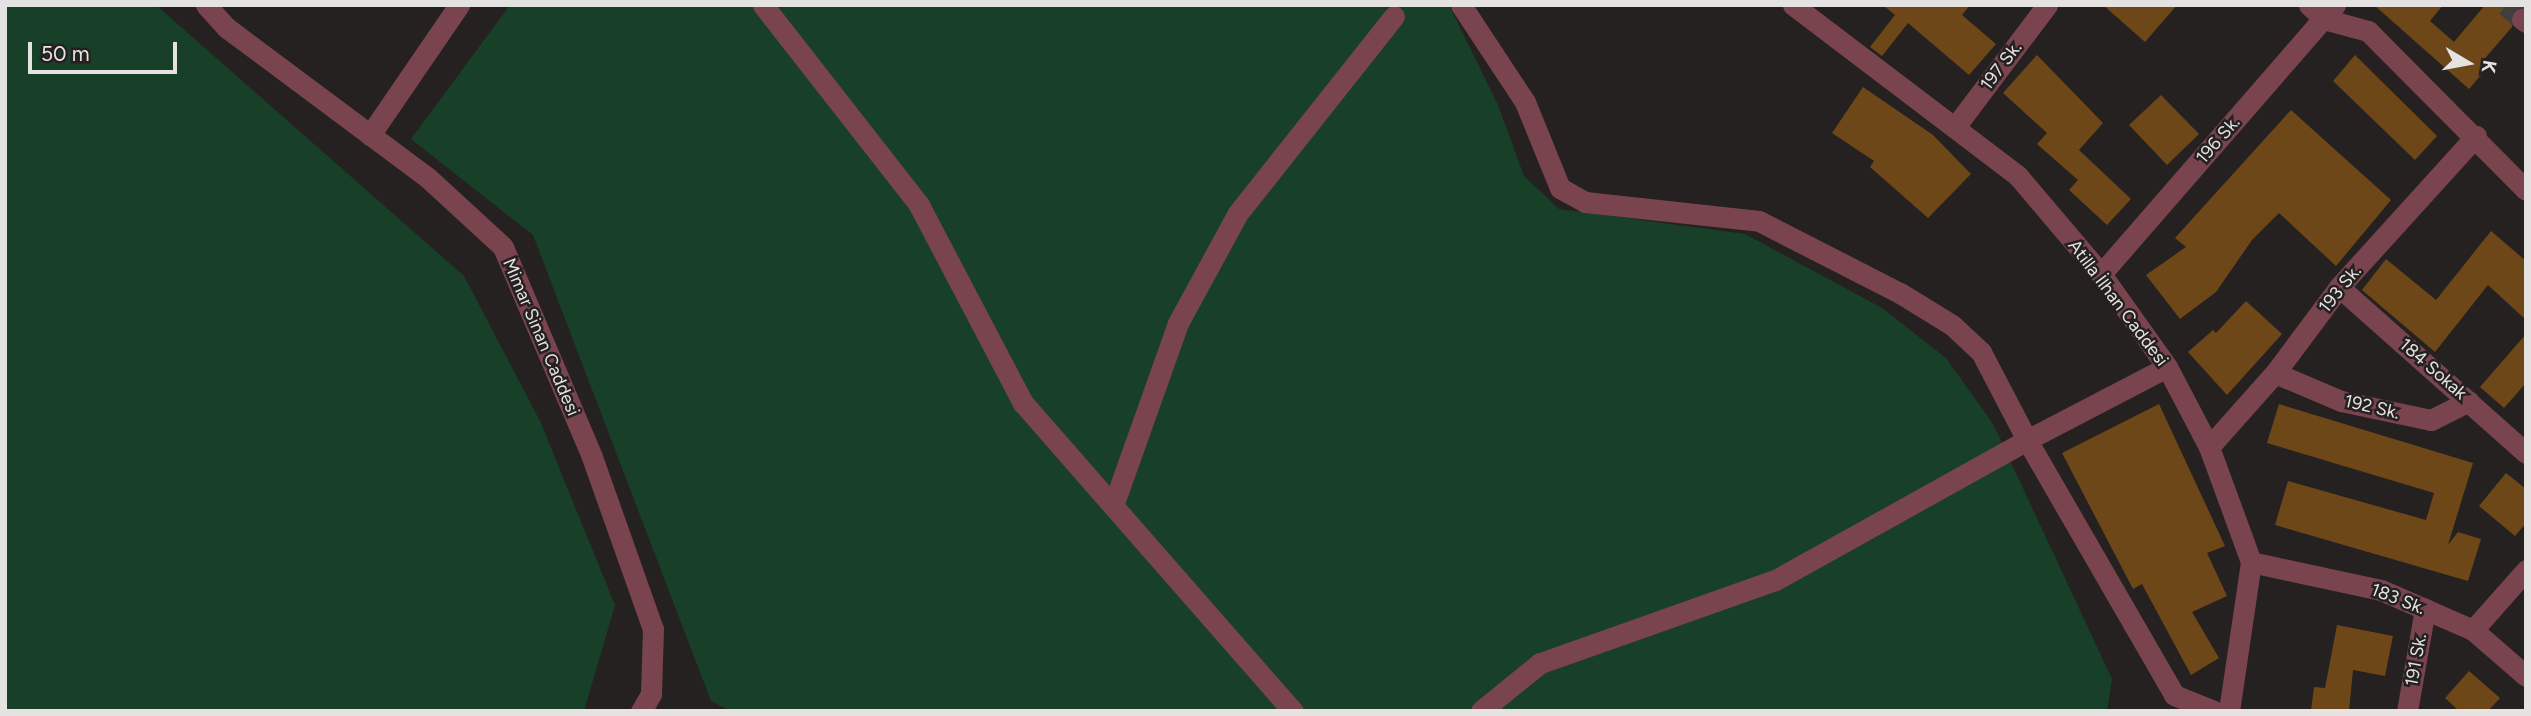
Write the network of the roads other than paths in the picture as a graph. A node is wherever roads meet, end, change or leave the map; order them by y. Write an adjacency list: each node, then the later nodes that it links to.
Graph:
1 (206, 5): 10 (street, Mimar Sinan Caddesi)
2 (459, 5): 10 (street)
3 (763, 5): 21 (street)
4 (1461, 5): 18 (street)
5 (2047, 5): 9 (street, 197 Sk.)
6 (1796, 6): 9 (street, Atilla İlhan Caddesi)
7 (2322, 10): 11 (street); 13 (street, 196 Sk.)
8 (1394, 16): 21 (street)
9 (1955, 127): 13 (street, Atilla İlhan Caddesi)
10 (370, 135): 27 (street, Mimar Sinan Caddesi)
11 (2476, 136): 12 (street); 14 (street, 193 Sk.)
12 (2522, 179)
13 (2101, 274): 15 (street, Atilla İlhan Caddesi)
14 (2339, 287): 16 (street, 193 Sk.); 17 (street, 184 Sokak)
15 (2167, 367): 18 (street); 19 (street, Atilla İlhan Caddesi)
16 (2275, 373): 17 (street, 192 Sk.); 19 (street, 193 Sk.)
17 (2469, 401): 20 (street, 184 Sokak)
18 (2027, 440): 29 (street); 30 (street)
19 (2209, 447): 22 (street, Atilla İlhan Caddesi)
20 (2526, 453)
21 (1114, 503): 28 (street)
22 (2251, 562): 24 (street, 183 Sk.); 31 (street, Atilla İlhan Caddesi)
23 (2526, 570): 25 (street)
24 (2425, 609): 25 (street, 183 Sk.); 32 (street, 191 Sk.)
25 (2473, 630): 26 (street, 183 Sk.)
26 (2526, 676)
27 (641, 711)
28 (1293, 711)
29 (1481, 711)
30 (2214, 711)
31 (2229, 711)
32 (2407, 711)

